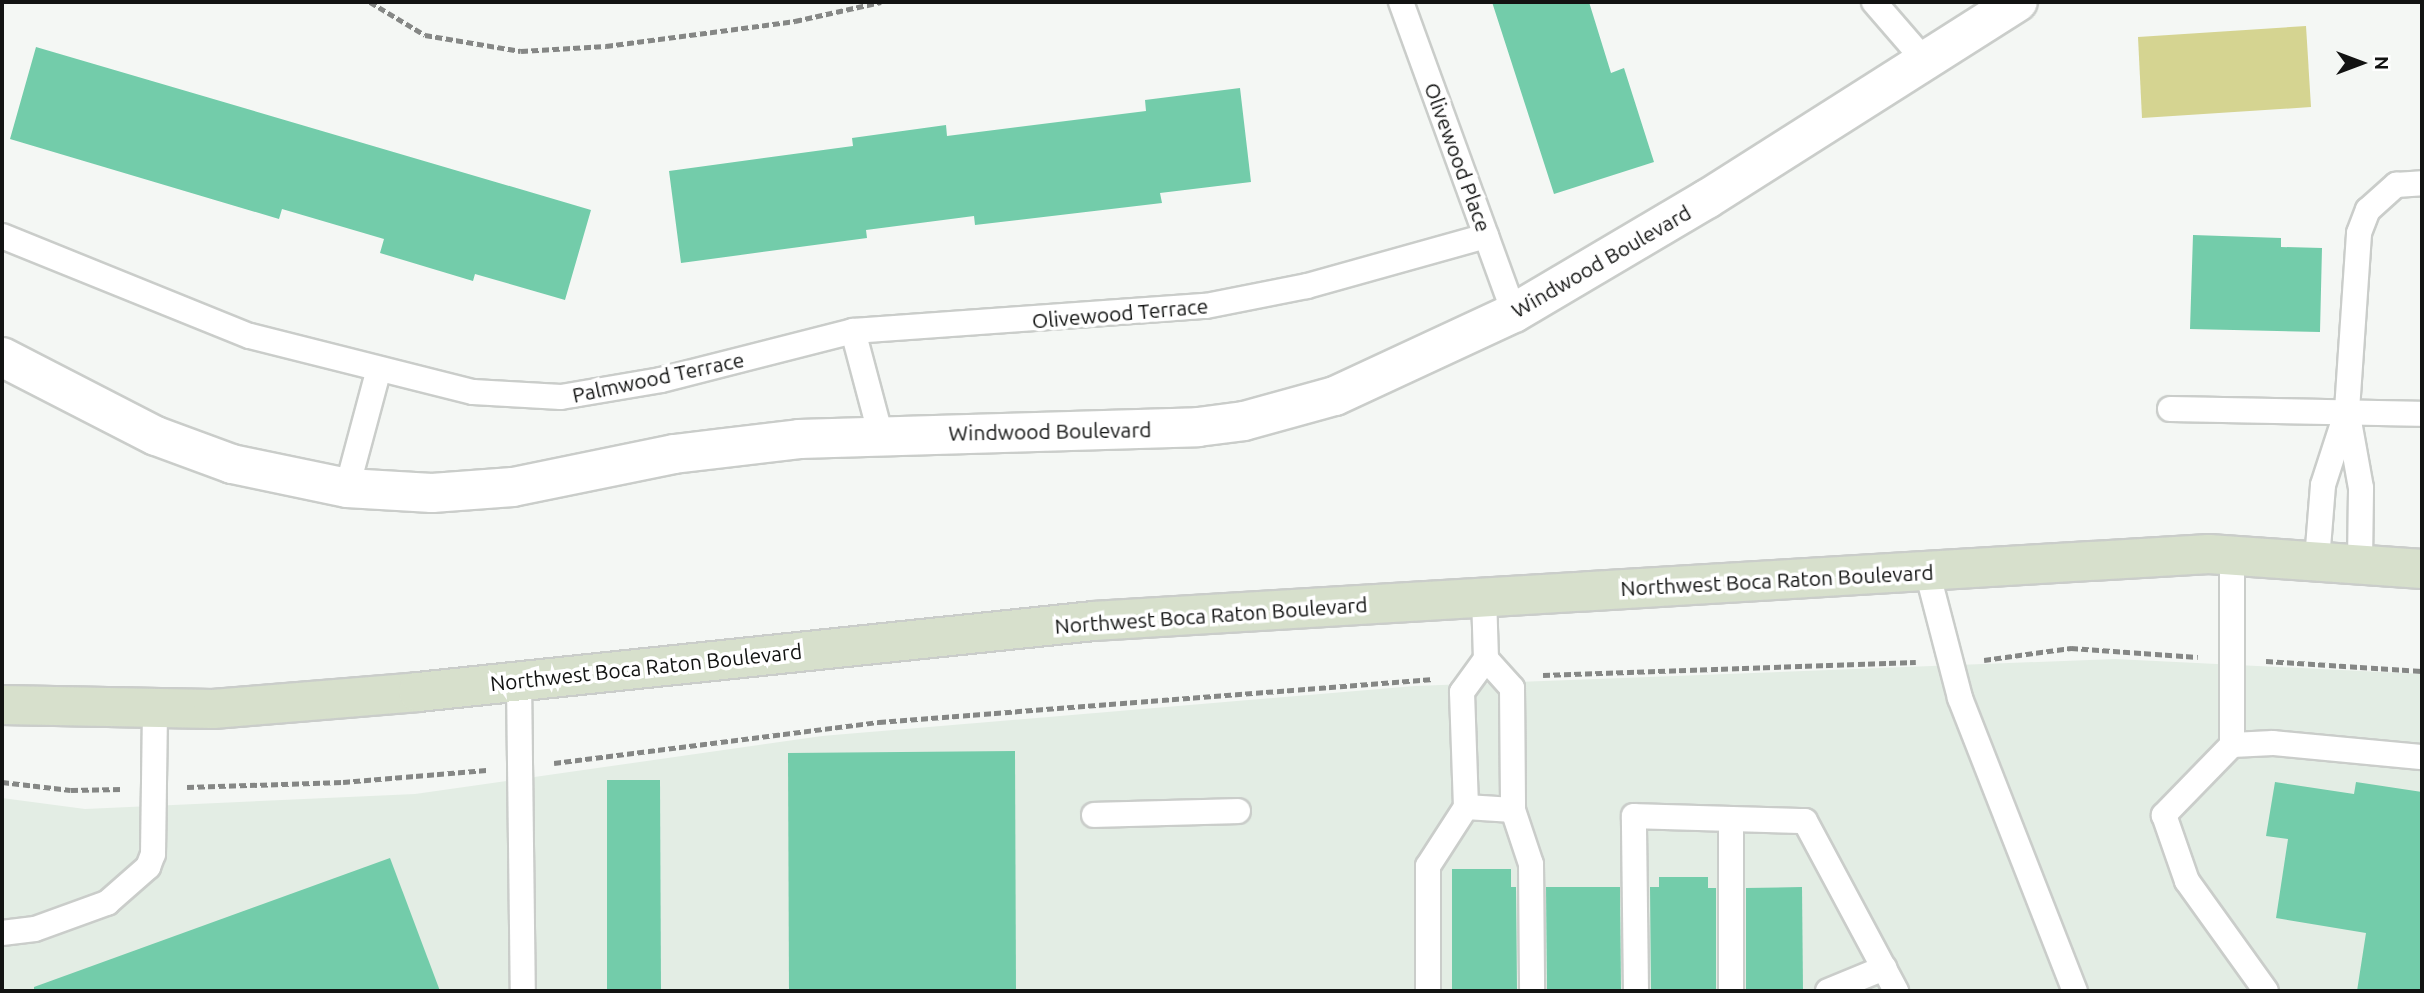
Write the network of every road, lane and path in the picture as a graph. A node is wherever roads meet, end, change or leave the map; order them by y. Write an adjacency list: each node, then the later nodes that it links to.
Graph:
1 (370, 2): 2 (path)
2 (881, 2)
3 (1401, 2): 9 (lane, Olivewood Place)
4 (1874, 2): 6 (lane)
5 (2018, 2): 6 (street, Windwood Boulevard)
6 (1926, 62): 10 (street, Windwood Boulevard)
7 (2422, 183): 15 (lane)
8 (2, 236): 13 (lane, Palmwood Terrace)
9 (1486, 236): 10 (lane, Olivewood Place); 11 (lane, Olivewood Terrace)
10 (1514, 313): 17 (street, Windwood Boulevard)
11 (853, 331): 13 (lane, Palmwood Terrace); 17 (lane)
12 (2, 357): 18 (street, Windwood Boulevard)
13 (378, 372): 18 (lane)
14 (2170, 409): 15 (lane)
15 (2347, 410): 16 (lane); 20 (lane); 21 (lane)
16 (2422, 414)
17 (881, 436): 18 (street, Windwood Boulevard)
18 (346, 488)
19 (2232, 555): 20 (street, Northwest Boca Raton Boulevard); 23 (street, Northwest Boca Raton Boulevard); 25 (lane)
20 (2317, 560): 21 (street, Northwest Boca Raton Boulevard)
21 (2360, 562): 22 (street, Northwest Boca Raton Boulevard)
22 (2422, 569)
23 (1927, 571): 24 (street, Northwest Boca Raton Boulevard); 26 (lane)
24 (1484, 597): 27 (lane); 29 (street, Northwest Boca Raton Boulevard)
25 (2232, 659): 26 (path); 28 (path); 32 (lane)
26 (1949, 660): 27 (path); 51 (lane)
27 (1487, 671): 34 (path); 37 (lane); 38 (lane)
28 (2422, 671)
29 (519, 681): 31 (street, Northwest Boca Raton Boulevard); 34 (lane)
30 (2, 705): 31 (street, Northwest Boca Raton Boulevard)
31 (155, 709): 36 (lane)
32 (2232, 745): 33 (lane); 52 (lane)
33 (2422, 757)
34 (521, 767): 36 (path); 44 (lane)
35 (2, 782): 36 (path)
36 (154, 788): 42 (lane)
37 (1465, 807): 38 (lane); 45 (lane)
38 (1513, 810): 46 (lane)
39 (1238, 811): 40 (lane)
40 (1094, 815)
41 (1731, 819): 43 (lane); 47 (lane); 48 (lane)
42 (2, 933)
43 (1884, 968): 49 (lane); 50 (lane)
44 (523, 991)
45 (1428, 991)
46 (1532, 991)
47 (1636, 991)
48 (1731, 991)
49 (1828, 991)
50 (1896, 991)
51 (2074, 991)
52 (2266, 991)

